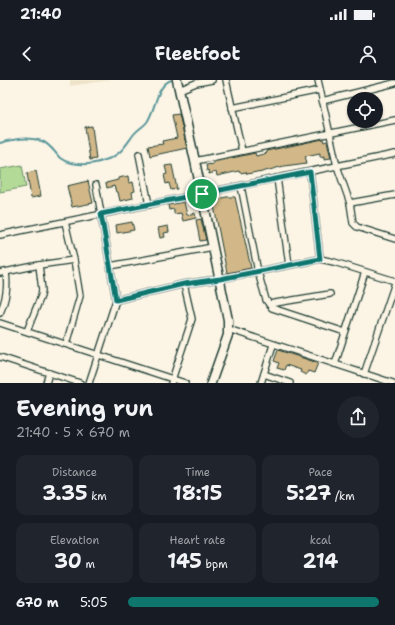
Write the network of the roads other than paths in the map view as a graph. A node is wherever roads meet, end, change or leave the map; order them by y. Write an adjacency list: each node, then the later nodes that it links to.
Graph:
1 (212, 80): 5 (street)
2 (226, 80): 8 (street)
3 (318, 80): 6 (street)
4 (395, 83): 7 (street)
5 (178, 86): 14 (street)
6 (320, 90): 7 (street); 8 (street)
7 (322, 101): 10 (street)
8 (232, 108): 11 (street)
9 (395, 120): 10 (street)
10 (330, 133): 11 (street); 15 (street)
11 (242, 151): 14 (street)
12 (139, 154): 23 (street)
13 (395, 154): 15 (street)
14 (195, 160): 20 (street)
15 (337, 166): 16 (street); 22 (street)
16 (310, 172): 17 (street); 29 (street)
17 (277, 178): 19 (street); 32 (street)
18 (96, 185): 24 (street)
19 (241, 186): 20 (street); 34 (street)
20 (202, 194): 23 (street); 28 (street)
21 (395, 195): 22 (street)
22 (350, 203): 27 (street)
23 (149, 204): 24 (street)
24 (101, 214): 25 (street); 33 (street)
25 (65, 222): 26 (street); 30 (street)
26 (0, 235)
27 (395, 238)
28 (213, 247): 33 (street); 37 (street)
29 (320, 259): 32 (street); 35 (street)
30 (74, 260): 31 (street); 48 (street)
31 (39, 265): 36 (street); 46 (street)
32 (288, 265): 34 (street)
33 (110, 266): 41 (street)
34 (258, 272): 37 (street); 42 (street)
35 (365, 272): 38 (street); 47 (street)
36 (3, 273): 43 (street)
37 (220, 279): 39 (street); 45 (street)
38 (395, 282): 55 (street)
39 (184, 284): 41 (street); 56 (street)
40 (330, 294): 42 (street)
41 (116, 300): 50 (street)
42 (269, 304): 47 (street)
43 (0, 313)
44 (0, 323): 46 (street)
45 (228, 330): 49 (street); 61 (street)
46 (27, 332): 48 (street)
47 (345, 332): 52 (street)
48 (66, 344): 50 (street)
49 (273, 345): 52 (street); 54 (street)
50 (98, 355): 56 (street); 59 (street)
51 (0, 357): 53 (street)
52 (335, 364): 55 (street)
53 (49, 373): 57 (street); 58 (street)
54 (264, 374): 62 (street); 63 (street)
55 (364, 374): 64 (street)
56 (172, 381): 60 (street)
57 (46, 383)
58 (80, 383)
59 (89, 383)
60 (184, 383)
61 (211, 383)
62 (261, 383)
63 (290, 383)
64 (393, 383)

